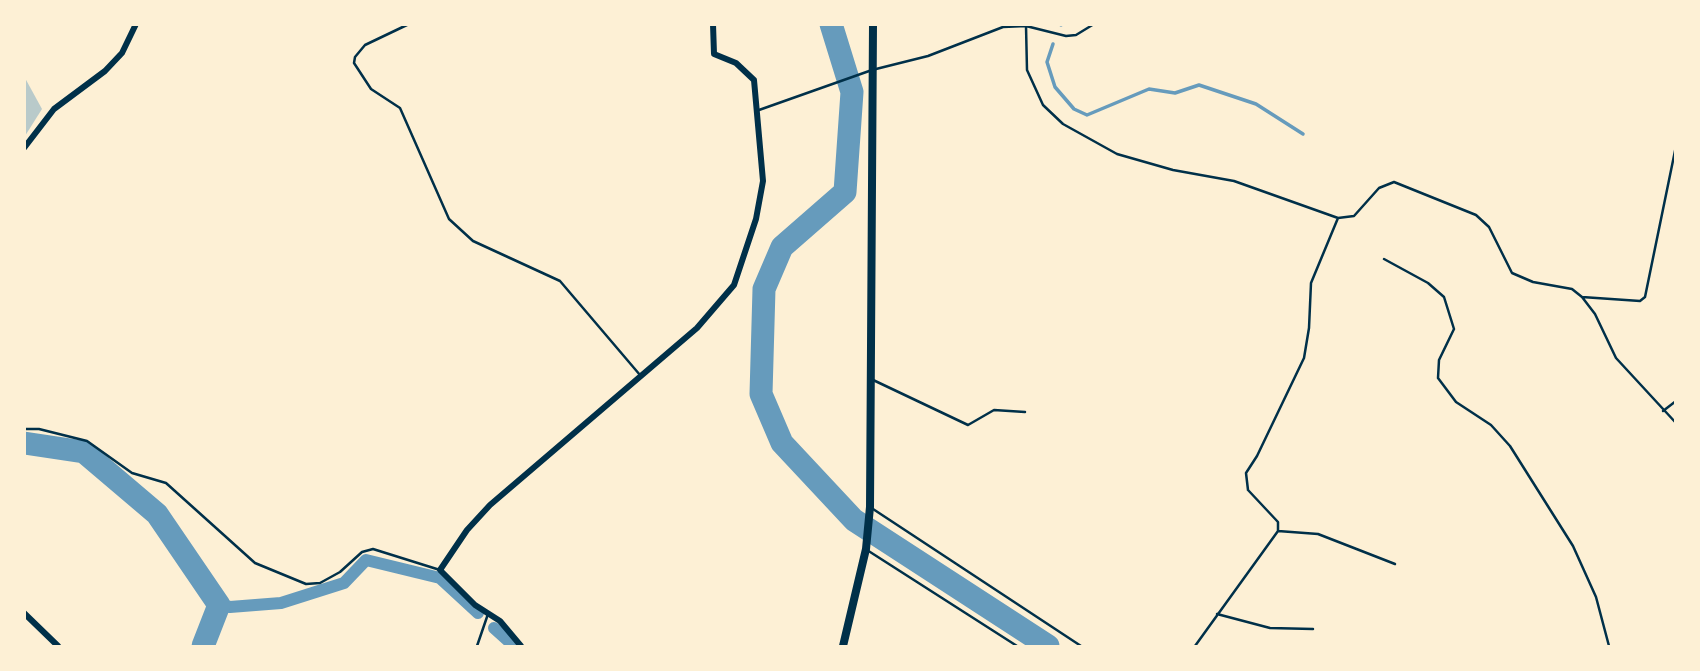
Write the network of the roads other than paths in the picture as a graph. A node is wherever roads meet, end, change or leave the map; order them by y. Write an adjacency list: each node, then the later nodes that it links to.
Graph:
1 (135, 24): 10 (street)
2 (410, 24): 14 (lane)
3 (713, 24): 8 (street)
4 (873, 24): 7 (street)
5 (1094, 24): 6 (lane)
6 (1026, 26): 7 (lane); 11 (lane)
7 (873, 70): 8 (lane); 15 (street)
8 (758, 111): 14 (street)
9 (1675, 146): 13 (lane)
10 (24, 148)
11 (1338, 218): 13 (lane); 22 (lane)
12 (1384, 259): 37 (lane)
13 (1582, 298): 17 (lane)
14 (640, 375): 25 (street)
15 (869, 377): 18 (lane); 21 (street)
16 (1675, 401): 17 (lane)
17 (1663, 411): 19 (lane)
18 (1025, 412)
19 (1675, 423)
20 (24, 429): 25 (lane)
21 (870, 508): 23 (street); 35 (lane)
22 (1278, 531): 24 (lane); 28 (lane)
23 (866, 549): 33 (street); 34 (lane)
24 (1395, 564)
25 (440, 570): 27 (street)
26 (24, 613): 30 (street)
27 (488, 614): 31 (lane); 32 (street)
28 (1217, 614): 29 (lane); 36 (lane)
29 (1313, 629)
30 (58, 646)
31 (477, 646)
32 (521, 646)
33 (842, 646)
34 (1017, 646)
35 (1081, 646)
36 (1195, 646)
37 (1609, 646)

